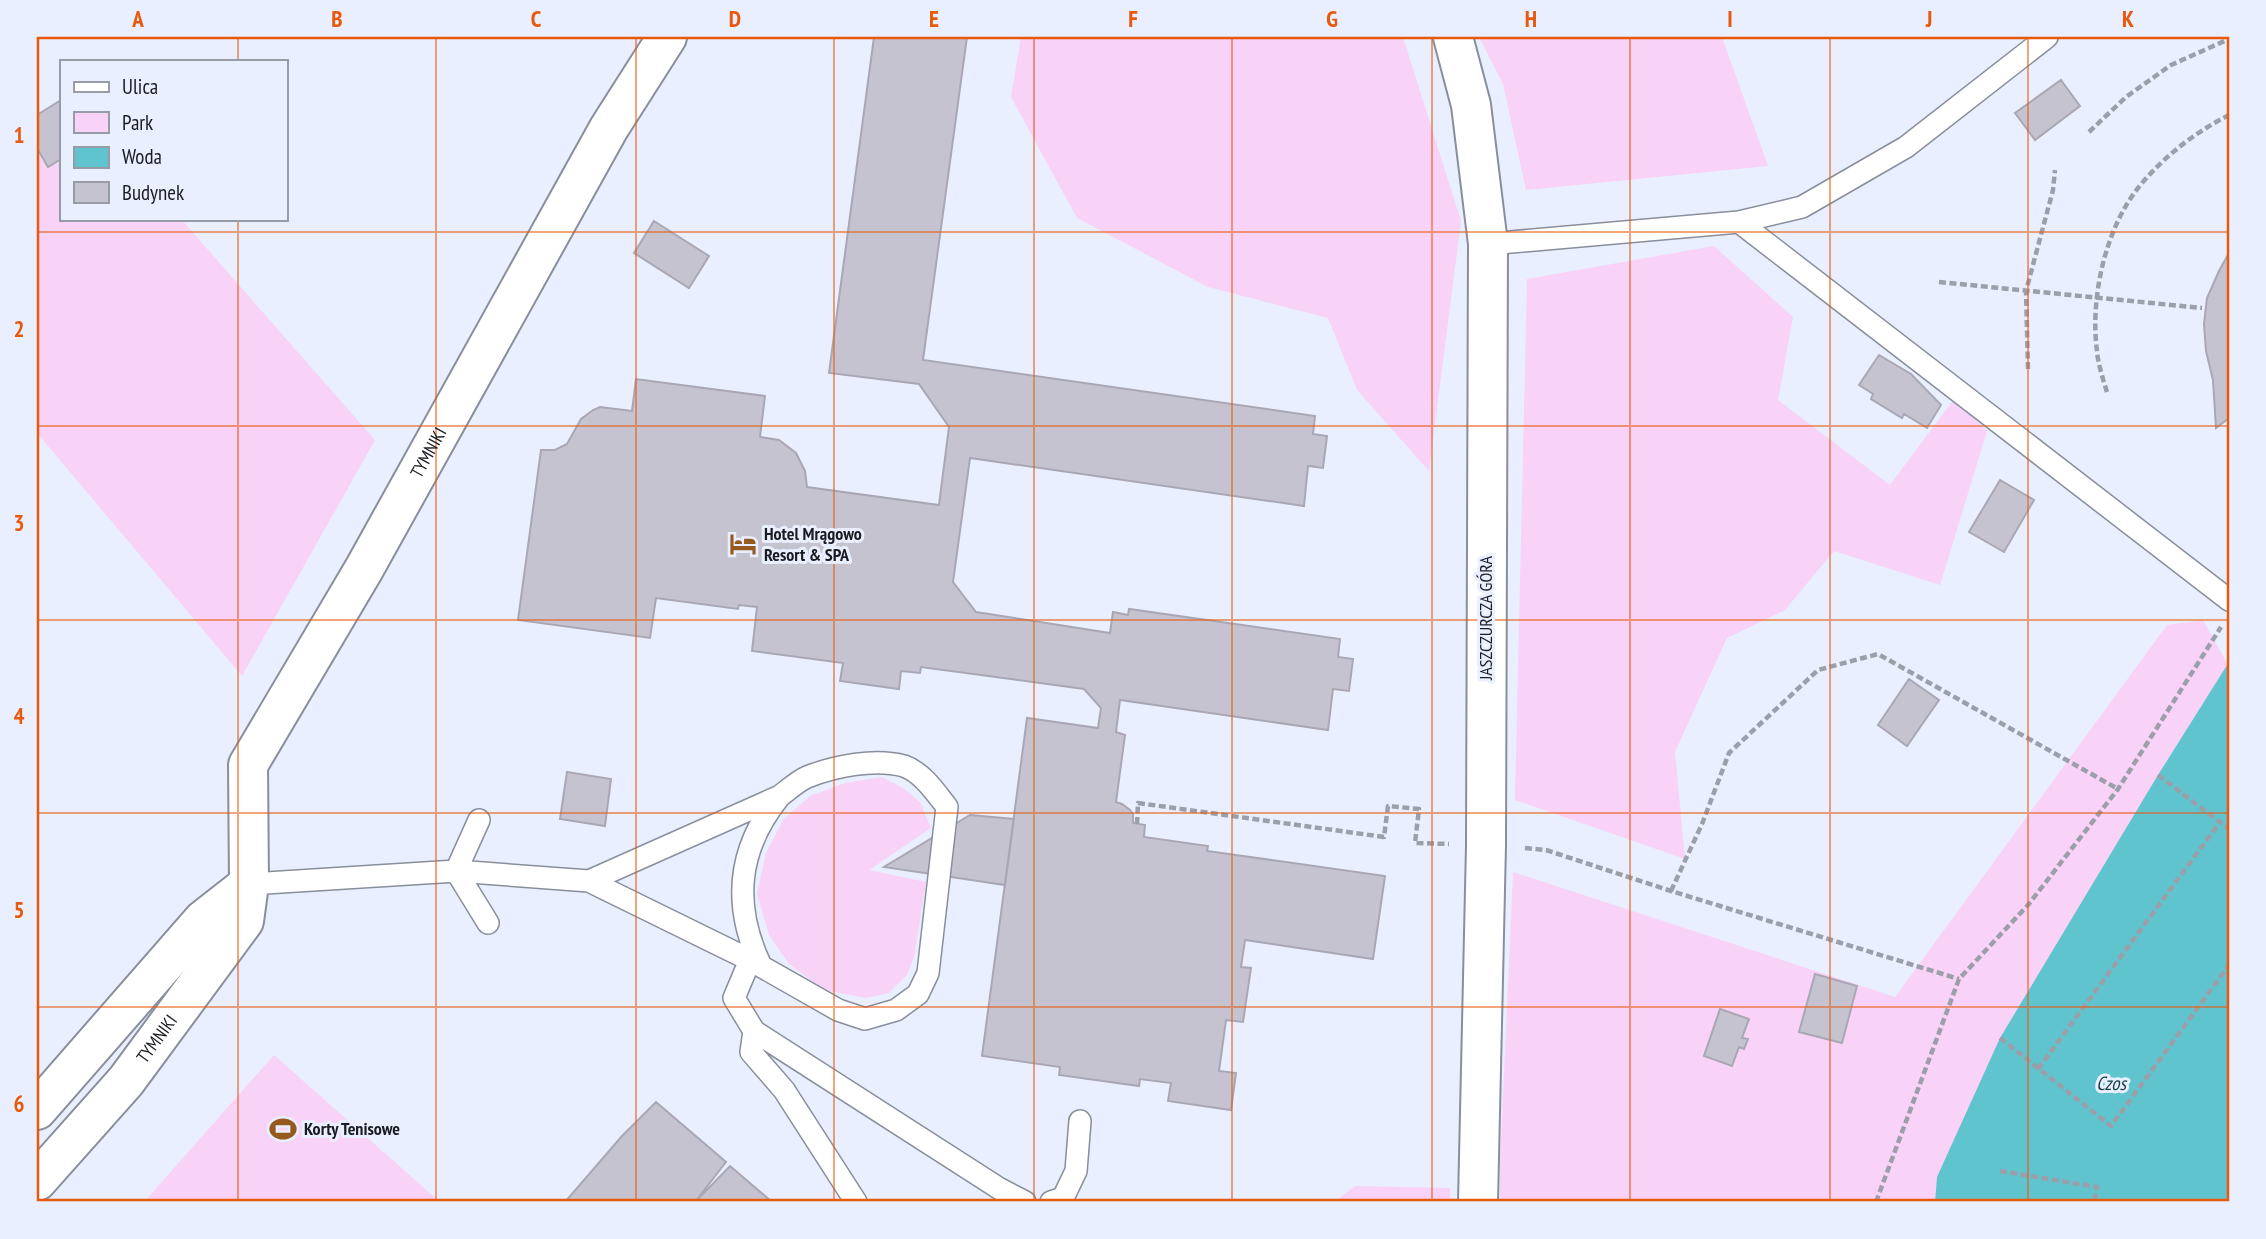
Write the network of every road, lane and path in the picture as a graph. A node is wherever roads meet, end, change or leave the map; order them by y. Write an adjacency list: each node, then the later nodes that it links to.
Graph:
1 (667, 37): 29 (street, TYMNIKI)
2 (1453, 37): 9 (street, JASZCZURCZA GÓRA)
3 (2047, 37): 8 (lane)
4 (2229, 39): 6 (path)
5 (2229, 115): 12 (path)
6 (2090, 132)
7 (2055, 170): 11 (path)
8 (1739, 222): 9 (lane); 16 (lane)
9 (1488, 244): 45 (street, JASZCZURCZA GÓRA)
10 (1939, 282): 11 (path)
11 (2026, 291): 12 (path); 14 (path)
12 (2097, 298): 13 (path); 15 (path)
13 (2202, 308)
14 (2028, 369)
15 (2107, 392)
16 (2229, 600)
17 (2222, 625): 19 (path)
18 (2158, 775): 22 (path)
19 (2118, 789): 30 (path); 34 (path)
20 (780, 796): 28 (lane); 32 (lane); 32 (lane)
21 (480, 820): 27 (lane)
22 (2220, 822): 24 (path); 37 (path)
23 (1137, 824): 25 (path)
24 (2229, 829)
25 (1442, 844)
26 (1546, 850): 30 (path)
27 (456, 871): 28 (lane); 29 (lane); 31 (lane)
28 (589, 881): 32 (lane)
29 (249, 884): 38 (street); 41 (street, TYMNIKI)
30 (1671, 891): 34 (path)
31 (488, 923)
32 (755, 963): 35 (lane)
33 (2229, 965): 37 (path)
34 (1959, 979): 46 (path)
35 (754, 1031): 42 (lane); 43 (lane)
36 (2000, 1038): 37 (path)
37 (2038, 1069)
38 (37, 1110)
39 (1080, 1121): 44 (lane)
40 (2000, 1171): 47 (path)
41 (37, 1181)
42 (856, 1202)
43 (1025, 1202)
44 (1051, 1202)
45 (1478, 1202)
46 (1876, 1202)
47 (2094, 1202)

